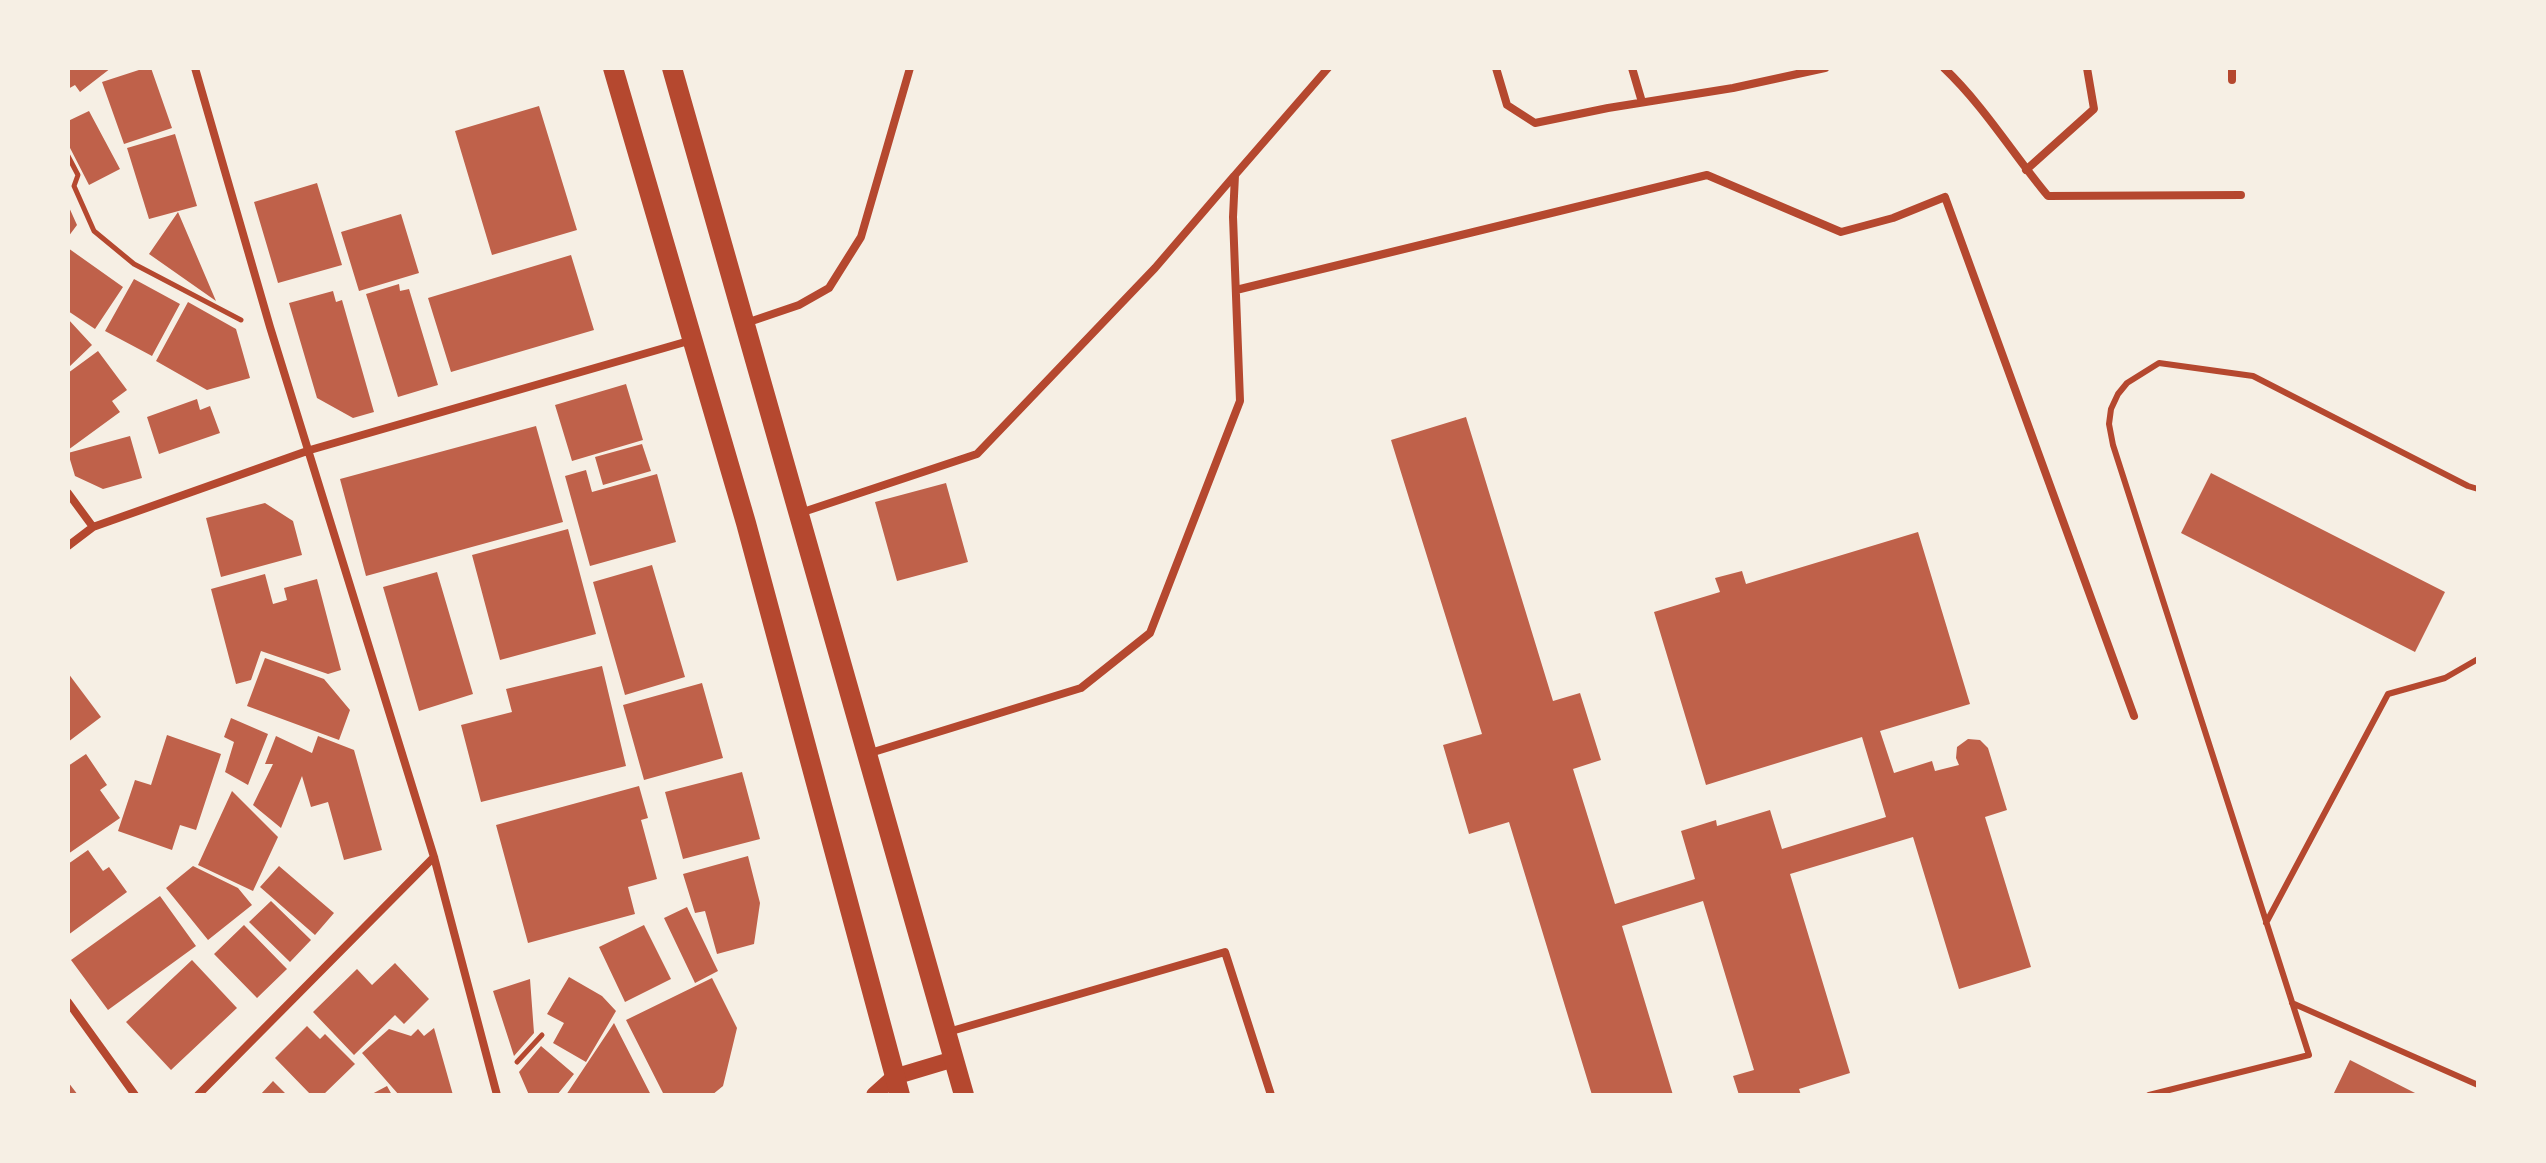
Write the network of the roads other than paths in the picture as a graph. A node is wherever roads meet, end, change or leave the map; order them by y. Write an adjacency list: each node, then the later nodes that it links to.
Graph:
1 (195, 68): 22 (street)
2 (613, 68): 21 (main road)
3 (672, 68): 20 (main road)
4 (910, 68): 20 (street)
5 (1496, 68): 15 (street)
6 (1632, 68): 15 (street)
7 (1773, 68): 13 (street)
8 (1825, 68): 13 (street)
9 (1944, 68): 16 (street)
10 (2087, 68): 16 (street)
11 (2232, 68): 14 (street)
12 (1326, 69): 17 (street)
13 (1776, 78): 15 (street)
14 (2232, 80)
15 (1642, 102)
16 (2026, 170): 18 (street)
17 (1235, 175): 19 (street); 25 (street)
18 (2241, 195)
19 (1236, 290): 29 (street); 30 (street)
20 (745, 323): 25 (main road)
21 (693, 339): 22 (street); 38 (main road)
22 (310, 450): 26 (street); 31 (street)
23 (2478, 489): 32 (lane)
24 (68, 493): 26 (street)
25 (799, 514): 30 (main road)
26 (93, 527): 27 (street)
27 (68, 546)
28 (2478, 659): 32 (lane)
29 (2134, 716)
30 (866, 754): 35 (main road)
31 (434, 857): 40 (street); 41 (street)
32 (2266, 923): 34 (lane)
33 (68, 1002): 39 (street)
34 (2292, 1003): 37 (lane); 45 (lane)
35 (946, 1033): 36 (main road); 44 (street)
36 (954, 1059): 38 (main road); 43 (main road)
37 (2478, 1085)
38 (897, 1086): 42 (main road)
39 (135, 1095)
40 (198, 1095)
41 (497, 1095)
42 (874, 1095)
43 (964, 1095)
44 (1271, 1095)
45 (2149, 1095)

